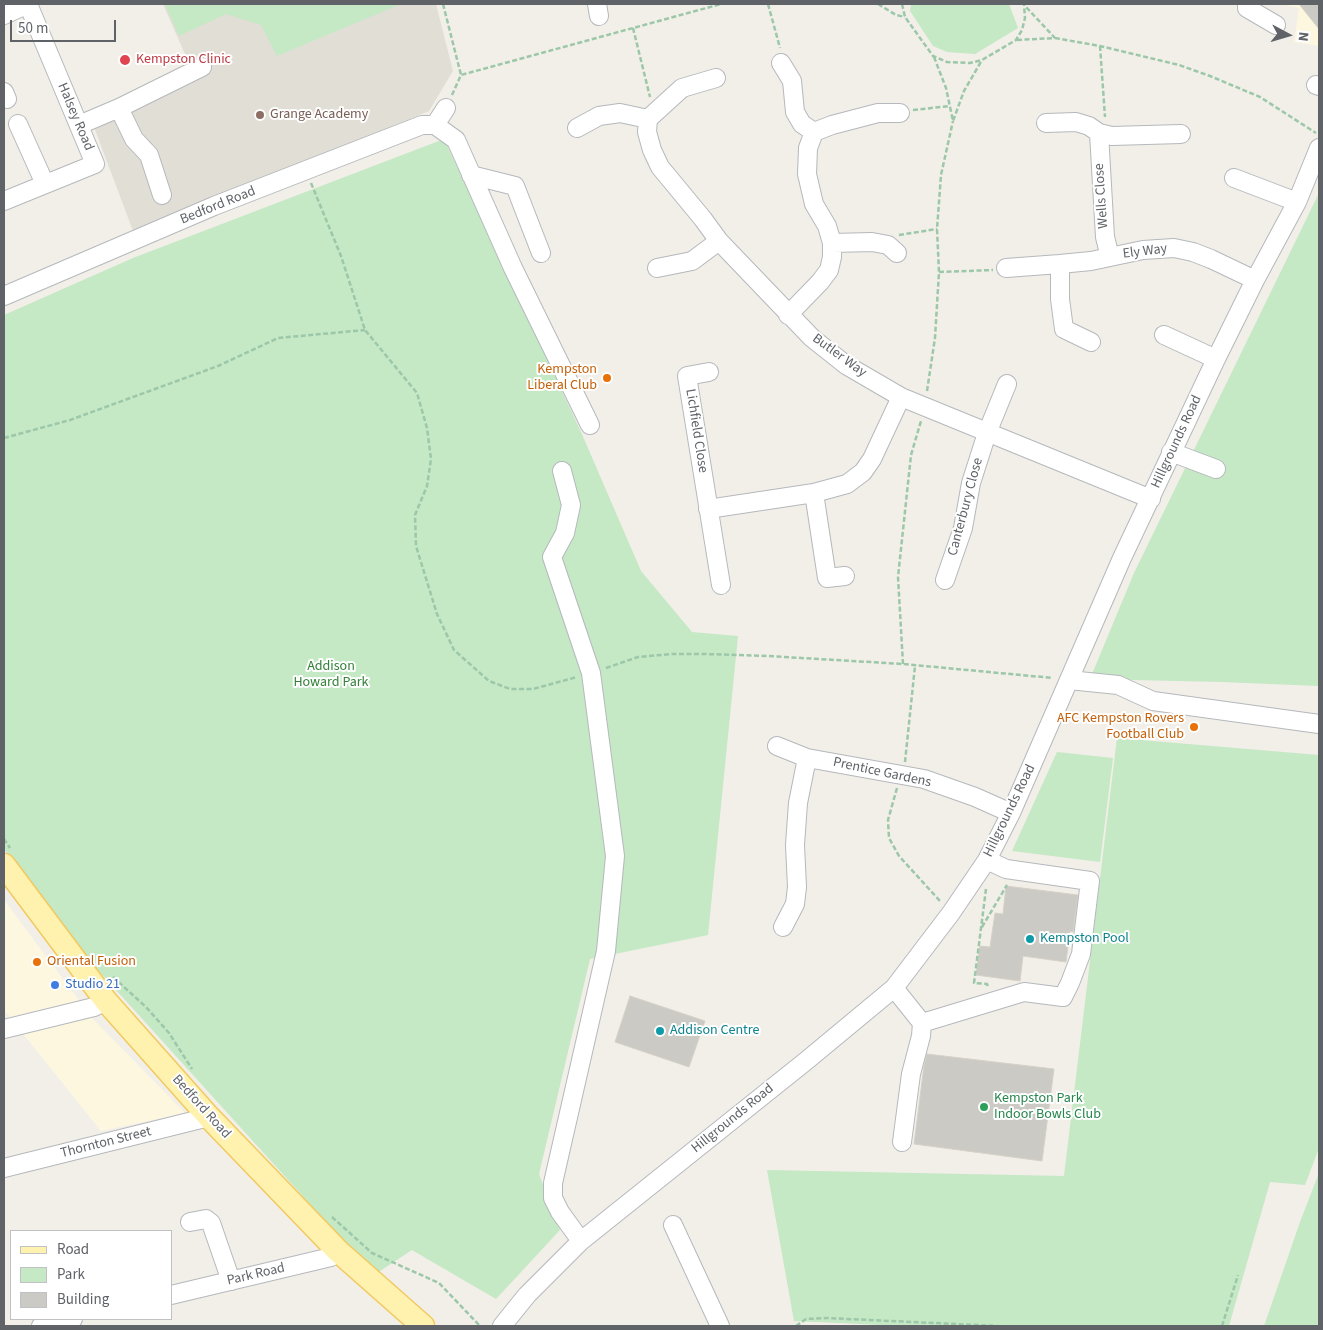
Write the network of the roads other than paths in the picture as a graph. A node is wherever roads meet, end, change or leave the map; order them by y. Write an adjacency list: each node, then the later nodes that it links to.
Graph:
1 (1248, 4): 3 (street)
2 (4, 15): 14 (street, Halsey Road)
3 (1276, 25)
4 (781, 64): 16 (street)
5 (202, 67): 7 (street)
6 (716, 78): 10 (street)
7 (119, 108): 14 (street); 23 (street)
8 (446, 108): 13 (street)
9 (900, 113): 16 (street)
10 (648, 119): 15 (street); 26 (street, Butler Way)
11 (1046, 123): 17 (street)
12 (18, 124): 22 (street)
13 (435, 124): 20 (street); 35 (street, Bedford Road)
14 (79, 125): 22 (street, Halsey Road)
15 (578, 128)
16 (814, 132): 27 (street)
17 (1102, 134): 18 (street); 30 (street, Wells Close)
18 (1181, 134)
19 (1319, 148): 25 (street, Hillgrounds Road)
20 (472, 175): 29 (street); 43 (street)
21 (1234, 178): 25 (street)
22 (45, 184): 24 (street, Halsey Road)
23 (162, 195)
24 (4, 201)
25 (1297, 202): 34 (street, Hillgrounds Road)
26 (718, 241): 32 (street); 36 (street, Butler Way)
27 (832, 243): 28 (street); 36 (street)
28 (892, 245)
29 (541, 254)
30 (1110, 257): 31 (street, Ely Way); 34 (street, Ely Way)
31 (1060, 264): 33 (street, Ely Way); 38 (street)
32 (657, 268)
33 (1006, 268)
34 (1255, 280): 39 (street, Hillgrounds Road)
35 (4, 296)
36 (788, 315): 42 (street, Butler Way)
37 (1164, 335): 39 (street)
38 (1091, 342)
39 (1216, 359): 45 (street, Hillgrounds Road)
40 (709, 372): 50 (street, Lichfield Close)
41 (1007, 384): 44 (street)
42 (901, 396): 44 (street, Butler Way); 48 (street)
43 (590, 424)
44 (987, 433): 49 (street, Butler Way); 52 (street, Canterbury Close)
45 (1171, 452): 46 (street); 49 (street, Hillgrounds Road)
46 (1216, 470)
47 (562, 471): 71 (street)
48 (814, 493): 50 (street); 51 (street)
49 (1150, 499): 54 (street, Hillgrounds Road)
50 (708, 509): 53 (street, Lichfield Close)
51 (845, 576)
52 (945, 580)
53 (721, 585)
54 (1069, 680): 55 (street); 58 (street, Hillgrounds Road)
55 (1319, 724)
56 (777, 746): 57 (street, Prentice Gardens)
57 (807, 758): 58 (street, Prentice Gardens); 61 (street)
58 (1011, 813): 60 (street, Hillgrounds Road)
59 (9, 860): 63 (main road, Bedford Road)
60 (987, 860): 62 (street, Hillgrounds Road); 64 (street)
61 (782, 927)
62 (894, 988): 64 (street); 71 (street, Hillgrounds Road)
63 (106, 1000): 65 (street); 66 (main road, Bedford Road)
64 (922, 1023): 67 (street)
65 (4, 1029)
66 (209, 1117): 68 (street, Thornton Street); 72 (main road, Bedford Road)
67 (902, 1142)
68 (4, 1168)
69 (190, 1222): 73 (street)
70 (673, 1225): 79 (street)
71 (581, 1241): 78 (street, Hillgrounds Road)
72 (338, 1251): 73 (street, Park Road); 77 (main road, Bedford Road)
73 (232, 1281): 74 (street, Park Road)
74 (172, 1295)
75 (68, 1320): 76 (street)
76 (41, 1326)
77 (423, 1326)
78 (502, 1326)
79 (720, 1326)

